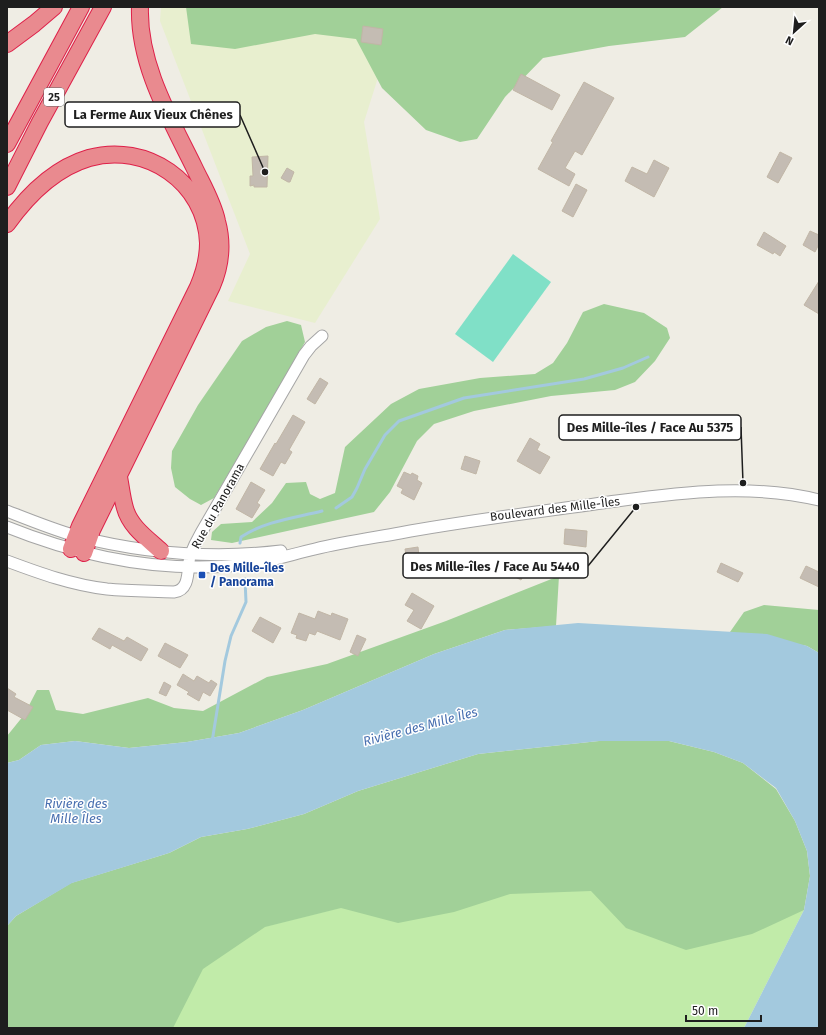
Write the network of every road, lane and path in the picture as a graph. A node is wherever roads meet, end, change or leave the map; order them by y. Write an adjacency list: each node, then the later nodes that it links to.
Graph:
1 (54, 7): 5 (highway)
2 (81, 7): 6 (highway, 25)
3 (103, 7): 7 (highway, 25)
4 (140, 7): 10 (highway)
5 (7, 44)
6 (7, 144)
7 (7, 187)
8 (7, 224): 14 (highway)
9 (322, 336): 17 (street, Rue du Panorama)
10 (119, 477): 14 (highway); 16 (highway)
11 (819, 500): 15 (street, Boulevard des Mille-Îles)
12 (7, 511): 14 (street, Boulevard des Mille-Îles)
13 (7, 527): 14 (street, Boulevard des Mille-Îles)
14 (80, 544): 16 (street, Boulevard des Mille-Îles); 19 (street, Boulevard des Mille-Îles)
15 (316, 548): 17 (street, Boulevard des Mille-Îles); 19 (street, Boulevard des Mille-Îles)
16 (162, 551): 17 (street, Boulevard des Mille-Îles)
17 (191, 554): 19 (street, Rue du Panorama)
18 (7, 561): 19 (street, Rue du Panorama)
19 (189, 566)

